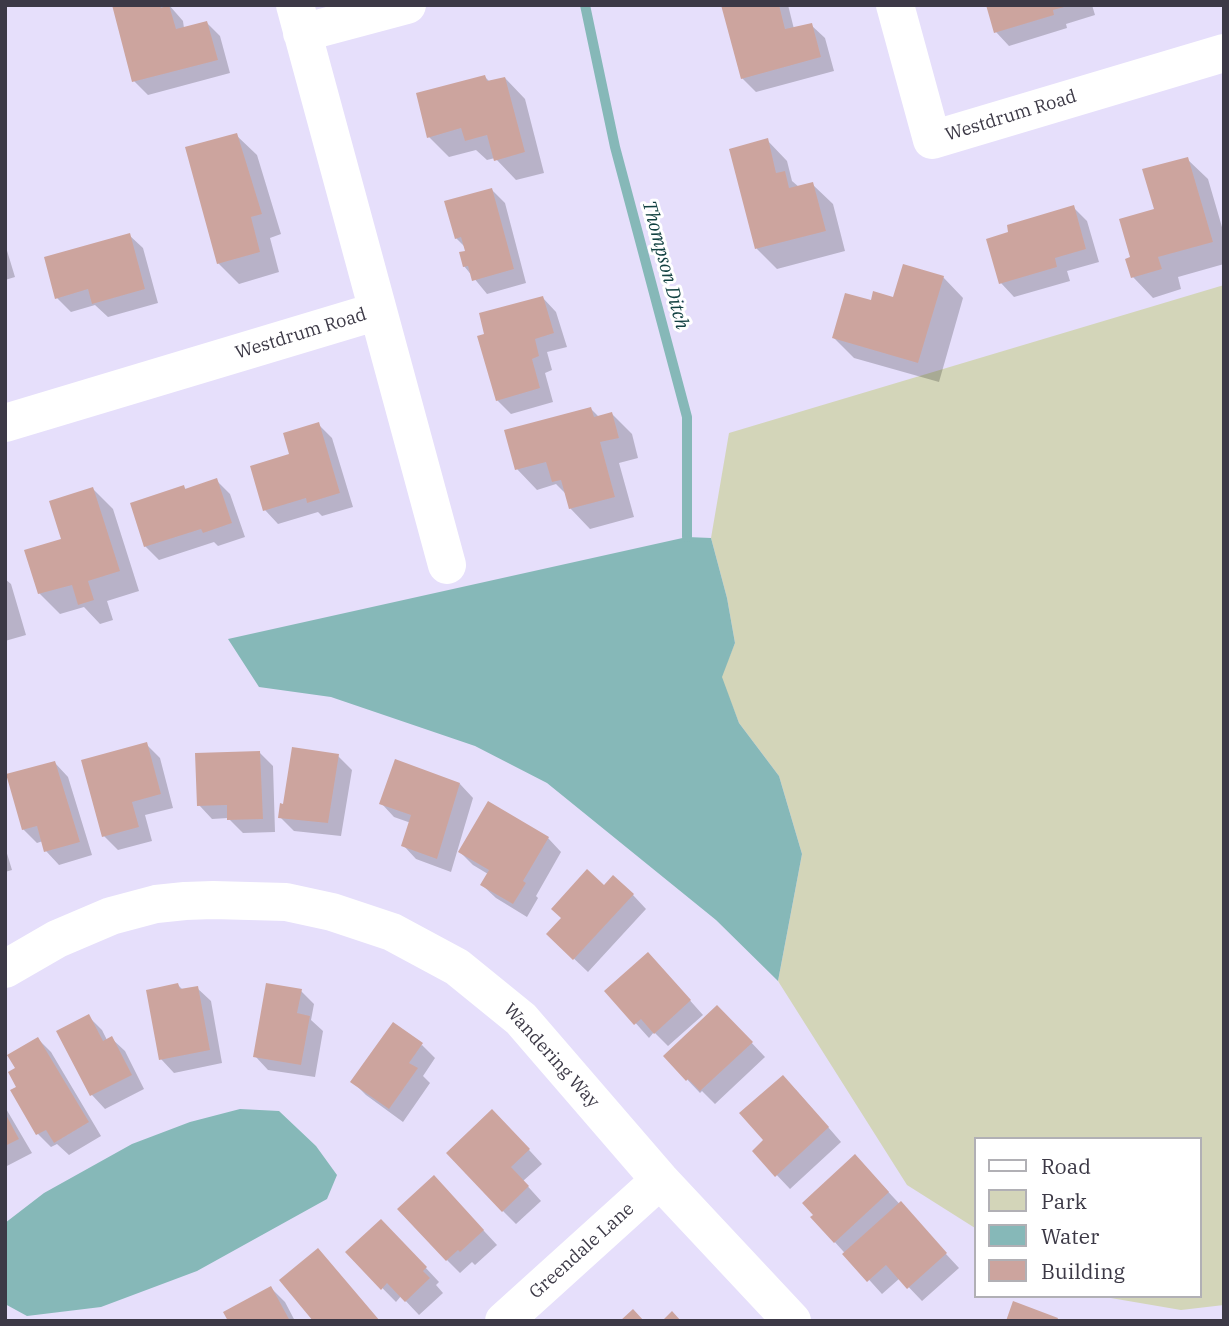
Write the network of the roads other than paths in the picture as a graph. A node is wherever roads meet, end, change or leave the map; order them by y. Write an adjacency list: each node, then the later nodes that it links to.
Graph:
1 (407, 5): 3 (street, Westdrum Road)
2 (895, 5): 4 (street, Westdrum Road)
3 (298, 19): 5 (street, Westdrum Road)
4 (1224, 53)
5 (378, 311): 6 (street, Westdrum Road); 7 (street)
6 (5, 423)
7 (447, 565)
8 (5, 970): 9 (street, Wandering Way)
9 (660, 1180): 10 (street, Greendale Lane); 11 (street, Wandering Way)
10 (504, 1321)
11 (792, 1321)

